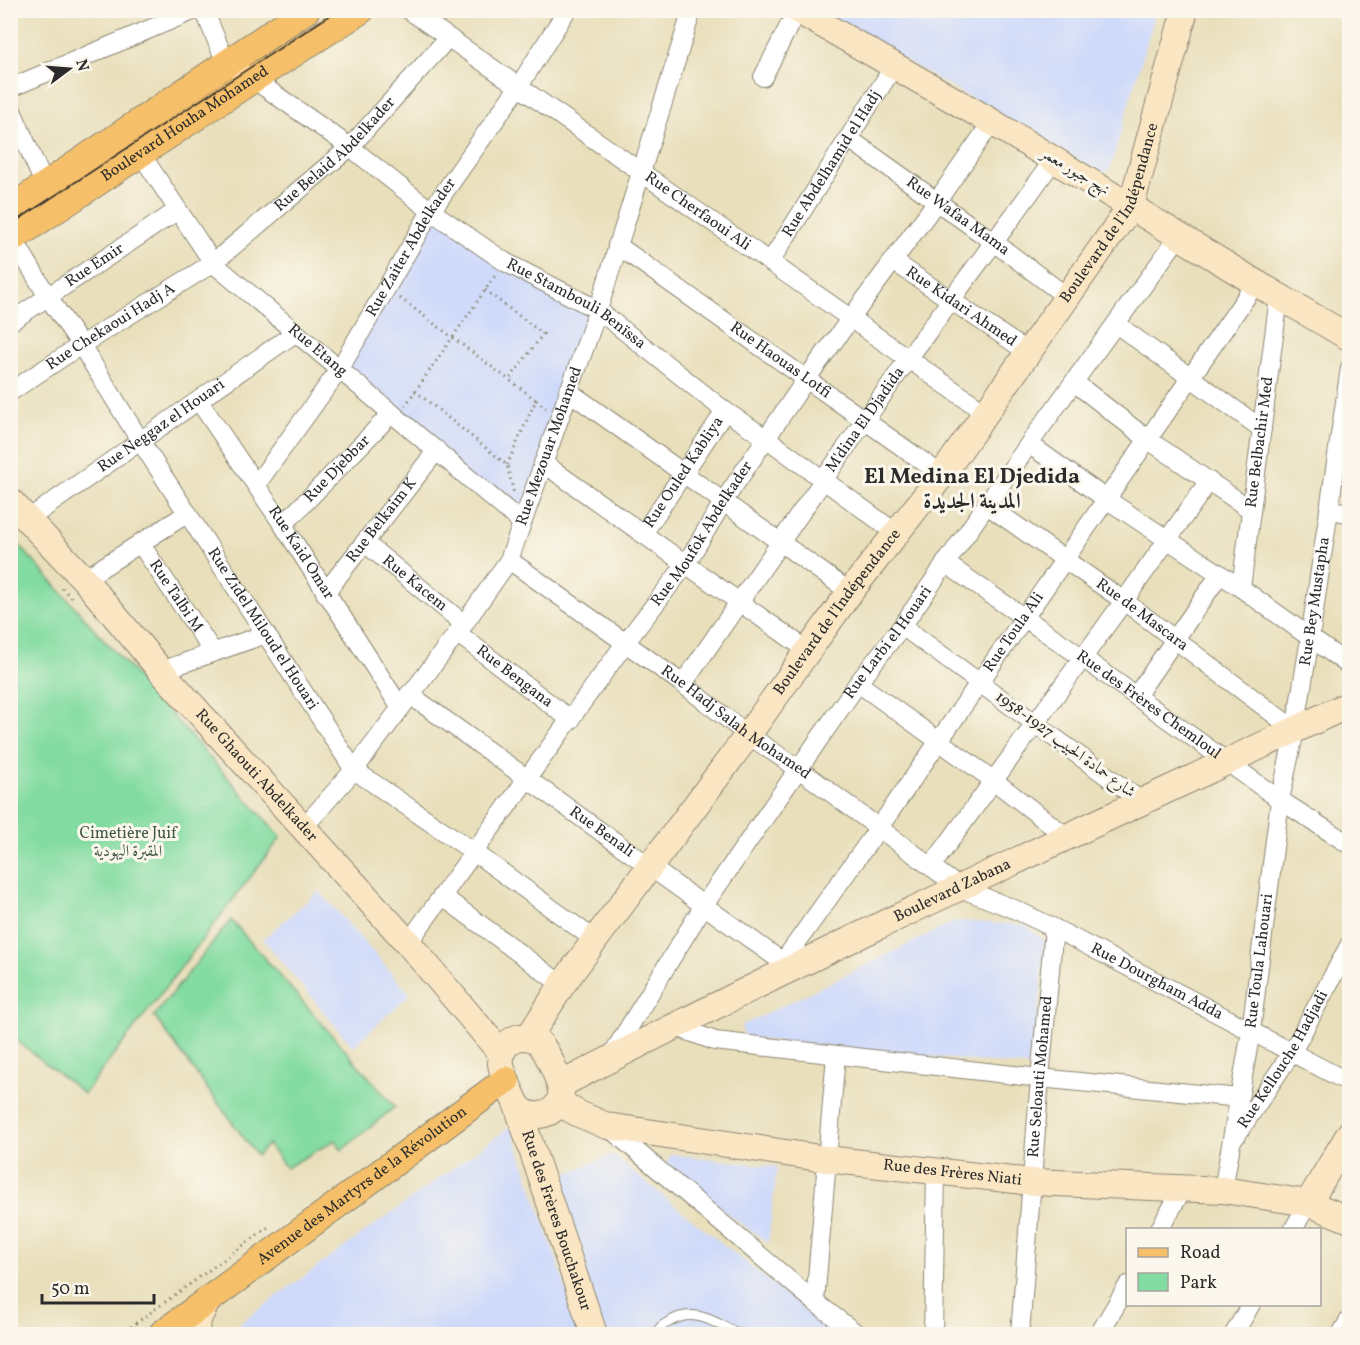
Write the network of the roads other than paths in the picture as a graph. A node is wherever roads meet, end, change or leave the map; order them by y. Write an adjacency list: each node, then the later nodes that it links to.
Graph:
1 (195, 10): 16 (street)
2 (204, 10): 11 (street)
3 (306, 10): 11 (main road, Boulevard Houha Mohamed)
4 (361, 10): 14 (main road, Boulevard Houha Mohamed)
5 (409, 10): 10 (street, Rue Cherfaoui Ali)
6 (567, 10): 15 (street, Rue Zaiter Abdelkader)
7 (692, 10): 23 (street, Rue Mezouar Mohamed)
8 (797, 10): 12 (main road, نهج جبور معمر); 13 (street)
9 (1185, 10): 26 (main road, Boulevard de l'Indépendance)
10 (448, 38): 15 (street, Rue Cherfaoui Ali); 20 (street, Rue Belaid Abdelkader)
11 (226, 63): 14 (street, Rue Stambouli Benïssa); 24 (main road, Boulevard Houha Mohamed)
12 (894, 66): 18 (main road, نهج جبور معمر); 19 (street, Rue Abdelhamid el Hadj)
13 (763, 77)
14 (253, 79): 20 (street, Rue Stambouli Benïssa); 21 (main road, Boulevard Houha Mohamed)
15 (519, 86): 23 (street, Rue Cherfaoui Ali); 29 (street, Rue Zaiter Abdelkader)
16 (10, 88)
17 (10, 106): 24 (street)
18 (992, 122): 22 (main road, نهج جبور معمر); 25 (street, Rue Moufok Abdelkader)
19 (848, 138): 25 (street, Rue Wafaa Mama); 35 (street, Rue Abdelhamid el Hadj)
20 (350, 147): 29 (street, Rue Stambouli Benïssa); 36 (street, Rue Belaid Abdelkader)
21 (141, 154): 28 (street, Rue Etang); 31 (main road, Boulevard Houha Mohamed)
22 (1054, 159): 26 (main road, نهج جبور معمر); 32 (street, M'dina El Djadida)
23 (642, 172): 33 (street, Rue Mezouar Mohamed); 35 (street, Rue Cherfaoui Ali)
24 (45, 186): 27 (main road, Boulevard Houha Mohamed)
25 (938, 201): 32 (street, Rue Wafaa Mama); 34 (street, Rue Moufok Abdelkader)
26 (1131, 206): 30 (main road, نهج جبور معمر); 39 (main road, Boulevard de l'Indépendance)
27 (10, 209)
28 (178, 210): 36 (street, Rue Etang); 38 (street, Rue Emir)
29 (431, 211): 42 (street, Rue Stambouli Benïssa); 52 (street, Rue Zaiter Abdelkader)
30 (1179, 236): 37 (main road, نهج جبور معمر); 45 (street, Rue Larbi el Houari)
31 (12, 239): 38 (street, Rue Zidel Miloud el Houari)
32 (995, 243): 39 (street, Rue Wafaa Mama); 41 (street, M'dina El Djadida)
33 (617, 245): 42 (street, Rue Mezouar Mohamed); 53 (street, Rue Haouas Lotfi)
34 (893, 261): 41 (street, Rue Kidari Ahmed); 43 (street, Rue Moufok Abdelkader)
35 (770, 262): 43 (street, Rue Cherfaoui Ali)
36 (213, 263): 46 (street, Rue Etang); 48 (street, Rue Chekaoui Hadj A)
37 (1256, 283): 40 (main road, نهج جبور معمر); 54 (street, Rue Toula Ali)
38 (48, 297): 44 (street, Rue Emir); 48 (street, Rue Zidel Miloud el Houari)
39 (1067, 297): 49 (main road, Boulevard de l'Indépendance)
40 (1280, 297): 47 (main road, نهج جبور معمر); 63 (street, Rue Belbachir Med)
41 (952, 302): 49 (street, Rue Kidari Ahmed); 50 (street, M'dina El Djadida)
42 (598, 310): 56 (street, Rue Mezouar Mohamed); 59 (street, Rue Stambouli Benïssa)
43 (851, 318): 50 (street, Rue Cherfaoui Ali); 53 (street, Rue Moufok Abdelkader)
44 (10, 322)
45 (1116, 324): 54 (street); 55 (street, Rue Larbi el Houari)
46 (295, 333): 52 (street, Rue Etang); 58 (street, Rue Neggaz el Houari)
47 (1350, 338)
48 (81, 345): 57 (street, Rue Chekaoui Hadj A); 66 (street, Rue Zidel Miloud el Houari)
49 (1029, 353): 60 (main road, Boulevard de l'Indépendance)
50 (908, 359): 60 (street, Rue Cherfaoui Ali); 62 (street, M'dina El Djadida)
51 (1350, 368): 80 (street, Rue Bey Mustapha)
52 (339, 370): 61 (street, Rue Etang); 74 (street, Rue Zaiter Abdelkader)
53 (807, 378): 62 (street, Rue Haouas Lotfi); 64 (street, Rue Moufok Abdelkader)
54 (1190, 378): 63 (street); 65 (street, Rue Toula Ali)
55 (1074, 382): 65 (street); 67 (street, Rue Larbi el Houari)
56 (568, 391): 69 (street, Rue Mezouar Mohamed); 70 (street)
57 (10, 392)
58 (199, 400): 66 (street, Rue Neggaz el Houari); 74 (street, Rue Kaid Omar)
59 (725, 411): 64 (street, Rue Stambouli Benïssa); 70 (street, Rue Ouled Kabliya)
60 (987, 413): 71 (main road, Boulevard de l'Indépendance)
61 (394, 415): 68 (street, Rue Etang); 85 (street, Rue Djebbar)
62 (866, 419): 71 (street, Rue Haouas Lotfi); 72 (street, M'dina El Djadida)
63 (1262, 429): 79 (street, Rue Belbachir Med)
64 (766, 438): 72 (street, Rue Stambouli Benïssa); 77 (street, Rue Moufok Abdelkader)
65 (1147, 439): 73 (street); 75 (street, Rue Toula Ali)
66 (141, 442): 81 (street, Rue Zidel Miloud el Houari); 83 (street, Rue Neggaz el Houari)
67 (1029, 444): 75 (street); 78 (street, Rue Larbi el Houari)
68 (437, 450): 84 (street, Rue Etang); 91 (street, Rue Belkaim K)
69 (543, 463): 84 (street, Rue Mezouar Mohamed); 87 (street)
70 (684, 474): 77 (street); 87 (street, Rue Ouled Kabliya)
71 (942, 475): 86 (main road, Boulevard de l'Indépendance)
72 (824, 480): 86 (street, Rue Stambouli Benïssa); 89 (street, M'dina El Djadida)
73 (1209, 481): 79 (street); 88 (street)
74 (256, 485): 85 (street, Rue Kaid Omar)
75 (1106, 499): 88 (street); 92 (street, Rue Toula Ali)
76 (10, 501): 83 (main road, Rue Ghaouti Abdelkader)
77 (723, 502): 89 (street); 95 (street, Rue Moufok Abdelkader)
78 (987, 505): 92 (street, Rue de Mascara); 94 (street, Rue Larbi el Houari)
79 (1251, 510): 98 (street, Rue Belbachir Med)
80 (1329, 510): 82 (street); 107 (street, Rue Bey Mustapha)
81 (188, 513): 90 (street); 106 (street, Rue Zidel Miloud el Houari)
82 (1350, 513)
83 (27, 520): 97 (main road, Rue Ghaouti Abdelkader)
84 (521, 522): 93 (street, Rue Mezouar Mohamed)
85 (283, 525): 100 (street, Rue Kaid Omar)
86 (896, 533): 99 (main road, Boulevard de l'Indépendance)
87 (644, 534): 95 (street)
88 (1167, 539): 96 (street); 102 (street)
89 (780, 541): 99 (street); 101 (street, M'dina El Djadida)
90 (140, 543): 97 (street); 111 (street, Rue Talbi M)
91 (364, 543): 100 (street, Rue Belkaim K); 105 (street, Rue Kacem)
92 (1066, 559): 102 (street, Rue de Mascara); 103 (street, Rue Toula Ali)
93 (509, 560): 105 (street, Rue Mezouar Mohamed); 109 (street, Rue Hadj Salah Mohamed)
94 (945, 563): 103 (street, Rue des Frères Chemloul); 104 (street, Rue Larbi el Houari)
95 (686, 564): 101 (street); 109 (street, Rue Moufok Abdelkader)
96 (1220, 574): 98 (street); 108 (street)
97 (84, 579): 114 (main road, Rue Ghaouti Abdelkader)
98 (1241, 588): 107 (street)
99 (850, 592): 110 (main road, Boulevard de l'Indépendance)
100 (325, 593): 119 (street, Rue Kaid Omar)
101 (739, 601): 110 (street); 117 (street, M'dina El Djadida)
102 (1124, 601): 108 (street, Rue de Mascara); 112 (street)
103 (1023, 618): 112 (street, Rue des Frères Chemloul); 115 (street, Rue Toula Ali)
104 (902, 626): 115 (street, شارع حمادة الحبيب 1927-1958); 116 (street, Rue Larbi el Houari)
105 (460, 629): 119 (street, Rue Mezouar Mohamed); 121 (street, Rue Bengana)
106 (267, 634): 111 (street); 128 (street, Rue Zidel Miloud el Houari)
107 (1310, 638): 113 (street); 123 (street, Rue Bey Mustapha)
108 (1175, 639): 118 (street); 123 (street, Rue de Mascara)
109 (626, 642): 117 (street, Rue Hadj Salah Mohamed); 121 (street, Rue Moufok Abdelkader)
110 (807, 650): 124 (main road, Boulevard de l'Indépendance)
111 (213, 652): 114 (street)
112 (1083, 658): 118 (street, Rue des Frères Chemloul); 122 (street)
113 (1350, 666)
114 (161, 670): 133 (main road, Rue Ghaouti Abdelkader)
115 (979, 682): 122 (street, شارع حمادة الحبيب 1927-1958); 125 (street, Rue Toula Ali)
116 (858, 683): 125 (street); 127 (street, Rue Larbi el Houari)
117 (683, 684): 124 (street, Rue Hadj Salah Mohamed)
118 (1136, 696): 126 (street, Rue des Frères Chemloul)
119 (405, 700): 128 (street, Rue Mezouar Mohamed); 129 (street, Rue Benali)
120 (1350, 704): 123 (main road, Boulevard Zabana)
121 (571, 720): 129 (street, Rue Moufok Abdelkader)
122 (1034, 723): 130 (street); 132 (street, شارع حمادة الحبيب 1927-1958)
123 (1295, 730): 126 (main road, Boulevard Zabana); 131 (street, Rue Toula Lahouari)
124 (748, 735): 127 (street, Rue Hadj Salah Mohamed); 138 (main road, Boulevard de l'Indépendance)
125 (938, 741): 130 (street); 134 (street, Rue Toula Ali)
126 (1227, 760): 131 (street, Rue des Frères Chemloul); 132 (main road, Boulevard Zabana)
127 (799, 769): 134 (street, Rue Hadj Salah Mohamed); 142 (street, Rue Larbi el Houari)
128 (354, 770): 133 (street, Rue Mezouar Mohamed); 137 (street, Rue Zidel Miloud el Houari)
129 (528, 780): 137 (street, Rue Moufok Abdelkader); 138 (street, Rue Benali)
130 (993, 780): 135 (street); 139 (street)
131 (1280, 800): 136 (street, Rue des Frères Chemloul); 150 (street, Rue Toula Lahouari)
132 (1142, 801): 135 (main road, Boulevard Zabana)
133 (303, 828): 145 (main road, Rue Ghaouti Abdelkader)
134 (878, 829): 139 (street, Rue Hadj Salah Mohamed); 147 (street, Rue Toula Ali)
135 (1067, 837): 140 (main road, Boulevard Zabana)
136 (1350, 845)
137 (474, 852): 141 (street, Rue Moufok Abdelkader); 144 (street, Rue Zidel Miloud el Houari)
138 (650, 865): 142 (street, Rue Benali); 144 (main road, Boulevard de l'Indépendance)
139 (931, 867): 140 (street, Rue Hadj Salah Mohamed)
140 (960, 888): 143 (street, Rue Dourgham Adda); 147 (main road, Boulevard Zabana)
141 (442, 896): 145 (street, Rue Moufok Abdelkader); 148 (street)
142 (704, 905): 147 (street, Rue Benali); 155 (street, Rue Larbi el Houari)
143 (1054, 928): 150 (street, Rue Dourgham Adda); 156 (street, Rue Seloauti Mohamed)
144 (595, 940): 148 (main road, Boulevard de l'Indépendance)
145 (408, 942): 153 (main road, Rue Ghaouti Abdelkader)
146 (1350, 944): 152 (street, Rue Kellouche Hadjadi)
147 (783, 970): 149 (main road, Boulevard Zabana)
148 (562, 985): 151 (main road, Boulevard de l'Indépendance)
149 (674, 1026): 154 (street); 155 (main road, Boulevard Zabana)
150 (1251, 1031): 152 (street, Rue Dourgham Adda); 160 (street, Rue Toula Lahouari)
151 (529, 1037): 153 (main road); 159 (main road)
152 (1292, 1052): 158 (street, Rue Dourgham Adda); 164 (street, Rue Kellouche Hadjadi)
153 (501, 1053): 157 (main road)
154 (836, 1055): 156 (street); 165 (street)
155 (609, 1059): 159 (main road, Boulevard Zabana)
156 (1040, 1078): 160 (street); 167 (street, Rue Seloauti Mohamed)
157 (506, 1080): 161 (main road); 175 (main road, Avenue des Martyrs de la Révolution)
158 (1350, 1083)
159 (559, 1094): 161 (main road); 162 (main road, Rue des Frères Niati)
160 (1239, 1098): 164 (street, Rue Toula Lahouari)
161 (517, 1105): 181 (main road, Rue des Frères Bouchakour)
162 (607, 1126): 165 (main road, Rue des Frères Niati); 176 (street)
163 (1350, 1133): 170 (main road)
164 (1232, 1143): 169 (street, Rue Toula Lahouari)
165 (826, 1159): 166 (main road, Rue des Frères Niati); 176 (street)
166 (936, 1172): 167 (main road, Rue des Frères Niati); 185 (street)
167 (1032, 1182): 168 (main road, Rue des Frères Niati); 178 (street, Rue Seloauti Mohamed)
168 (1182, 1190): 169 (main road, Rue des Frères Niati); 172 (street)
169 (1223, 1190): 170 (main road, Rue des Frères Niati)
170 (1308, 1203): 171 (main road, Rue des Frères Niati); 173 (street)
171 (1350, 1220)
172 (1160, 1228)
173 (1294, 1228)
174 (1126, 1290): 186 (street)
175 (207, 1302): 179 (main road, Avenue des Martyrs de la Révolution); 180 (main road)
176 (814, 1302): 184 (street)
177 (1250, 1306): 187 (street)
178 (1022, 1334)
179 (162, 1335)
180 (195, 1335)
181 (594, 1335)
182 (656, 1335): 183 (lane)
183 (740, 1335)
184 (857, 1335)
185 (933, 1335)
186 (1100, 1335)
187 (1234, 1335)

